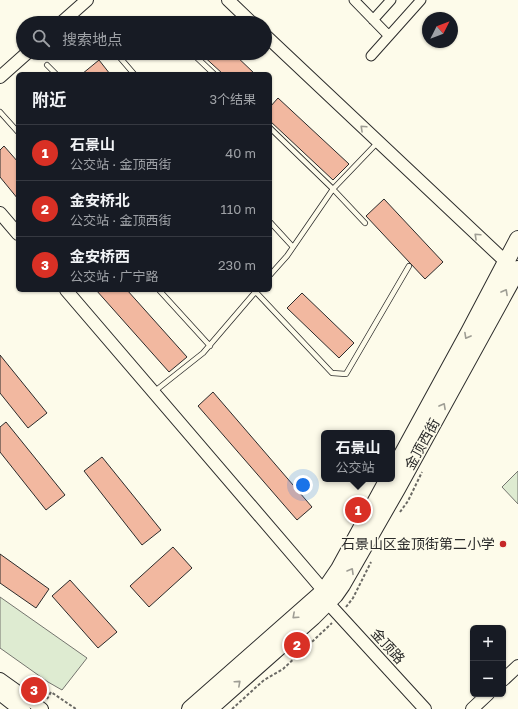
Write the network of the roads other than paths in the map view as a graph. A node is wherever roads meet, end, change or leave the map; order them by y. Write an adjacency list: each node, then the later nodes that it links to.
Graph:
1 (87, 0): 6 (street)
2 (228, 0): 7 (street)
3 (354, 0): 8 (street)
4 (391, 0): 8 (street)
5 (421, 0): 9 (street)
6 (69, 16)
7 (245, 16)
8 (373, 20): 9 (street)
9 (389, 36): 11 (street)
10 (272, 42): 23 (street, one-way to 10)
11 (371, 56)
12 (19, 60): 19 (street)
13 (122, 60): 17 (lane)
14 (199, 60): 18 (lane)
15 (47, 65): 16 (lane)
16 (54, 72)
17 (132, 72)
18 (212, 72)
19 (0, 77)
20 (0, 112): 21 (lane)
21 (16, 130)
22 (272, 130): 24 (lane)
23 (378, 142): 24 (lane); 32 (street, one-way to 23)
24 (333, 189): 26 (lane); 30 (lane)
25 (0, 213): 28 (street)
26 (365, 223)
27 (272, 224): 30 (lane)
28 (16, 232)
29 (518, 239): 32 (highway, 金顶西街)
30 (293, 246): 33 (lane)
31 (409, 266): 37 (lane)
32 (512, 266): 40 (highway, 金顶西街, one-way to 40); 42 (highway, 金顶西街, one-way to 32)
33 (272, 272)
34 (68, 292): 39 (street, 金顶路)
35 (161, 292): 38 (lane)
36 (255, 292): 38 (lane)
37 (257, 292)
38 (210, 346): 39 (lane)
39 (154, 392): 42 (street, 金顶路)
40 (395, 467)
41 (386, 482): 42 (highway, 金顶西街)
42 (326, 597): 50 (highway, 金顶西街, one-way to 50); 51 (highway, 金顶西街, one-way to 42); 52 (street, 金顶路)
43 (518, 666): 44 (street)
44 (506, 677)
45 (0, 679): 49 (street)
46 (0, 692): 48 (highway)
47 (485, 697): 53 (street)
48 (22, 709)
49 (42, 709)
50 (190, 709)
51 (209, 709)
52 (425, 709)
53 (472, 709)

